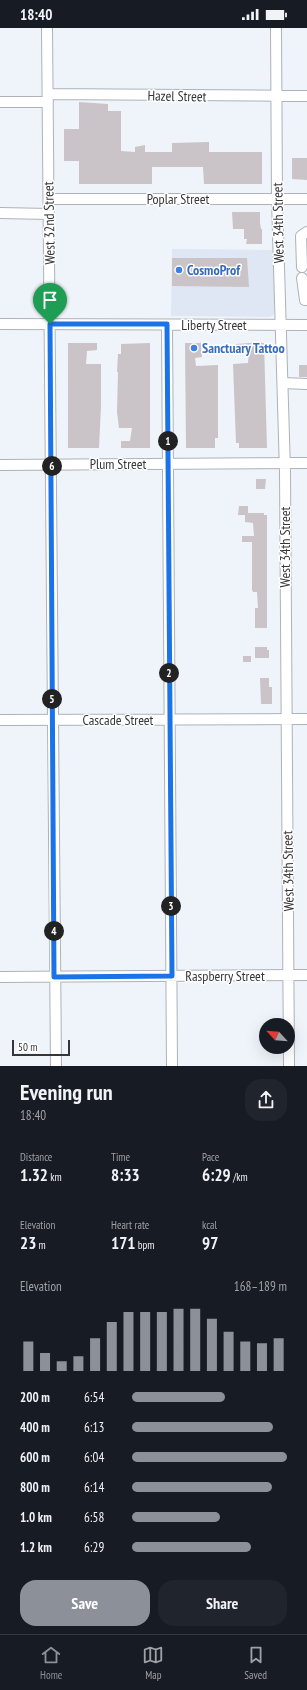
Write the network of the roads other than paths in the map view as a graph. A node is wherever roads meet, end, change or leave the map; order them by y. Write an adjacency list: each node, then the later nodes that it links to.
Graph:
1 (47, 28): 5 (street, West 32nd Street)
2 (276, 28): 3 (street, West 34th Street)
3 (276, 96): 4 (street, Hazel Street); 5 (street, Hazel Street); 8 (street, West 34th Street)
4 (307, 96)
5 (48, 98): 6 (street, Hazel Street); 7 (street, West 32nd Street)
6 (0, 102)
7 (49, 199): 8 (street, Poplar Street); 11 (street, West 32nd Street)
8 (277, 199): 9 (street, Poplar Street); 19 (street, West 34th Street)
9 (307, 199)
10 (0, 213): 11 (street)
11 (49, 214): 17 (street, West 32nd Street)
12 (307, 232): 13 (street)
13 (302, 267)
14 (302, 278): 15 (street)
15 (307, 300)
16 (0, 324): 17 (street, Liberty Street)
17 (50, 324): 18 (street, Liberty Street); 27 (street, West 32nd Street)
18 (167, 324): 19 (street, Liberty Street); 24 (street)
19 (281, 324): 20 (street, Liberty Street); 21 (street, West 34th Street)
20 (307, 324)
21 (283, 383): 22 (street); 25 (street, West 34th Street)
22 (307, 384)
23 (307, 463): 25 (street, Plum Street)
24 (168, 464): 25 (street, Plum Street); 27 (street, Plum Street); 32 (street)
25 (284, 464): 28 (street, West 34th Street)
26 (0, 465): 27 (street, Plum Street)
27 (52, 465): 31 (street, West 32nd Street)
28 (286, 719): 29 (street, Cascade Street); 32 (street, Cascade Street); 35 (street, West 34th Street)
29 (307, 719)
30 (0, 720): 31 (street, Cascade Street)
31 (52, 720): 32 (street, Cascade Street); 37 (street, West 32nd Street)
32 (170, 720): 34 (street)
33 (307, 975): 35 (street, Raspberry Street)
34 (172, 976): 35 (street, Raspberry Street); 37 (street, Raspberry Street); 39 (street)
35 (289, 976): 40 (street, West 34th Street)
36 (0, 977): 37 (street, Raspberry Street)
37 (54, 977): 38 (street, West 32nd Street)
38 (56, 1066)
39 (172, 1066)
40 (289, 1066)

